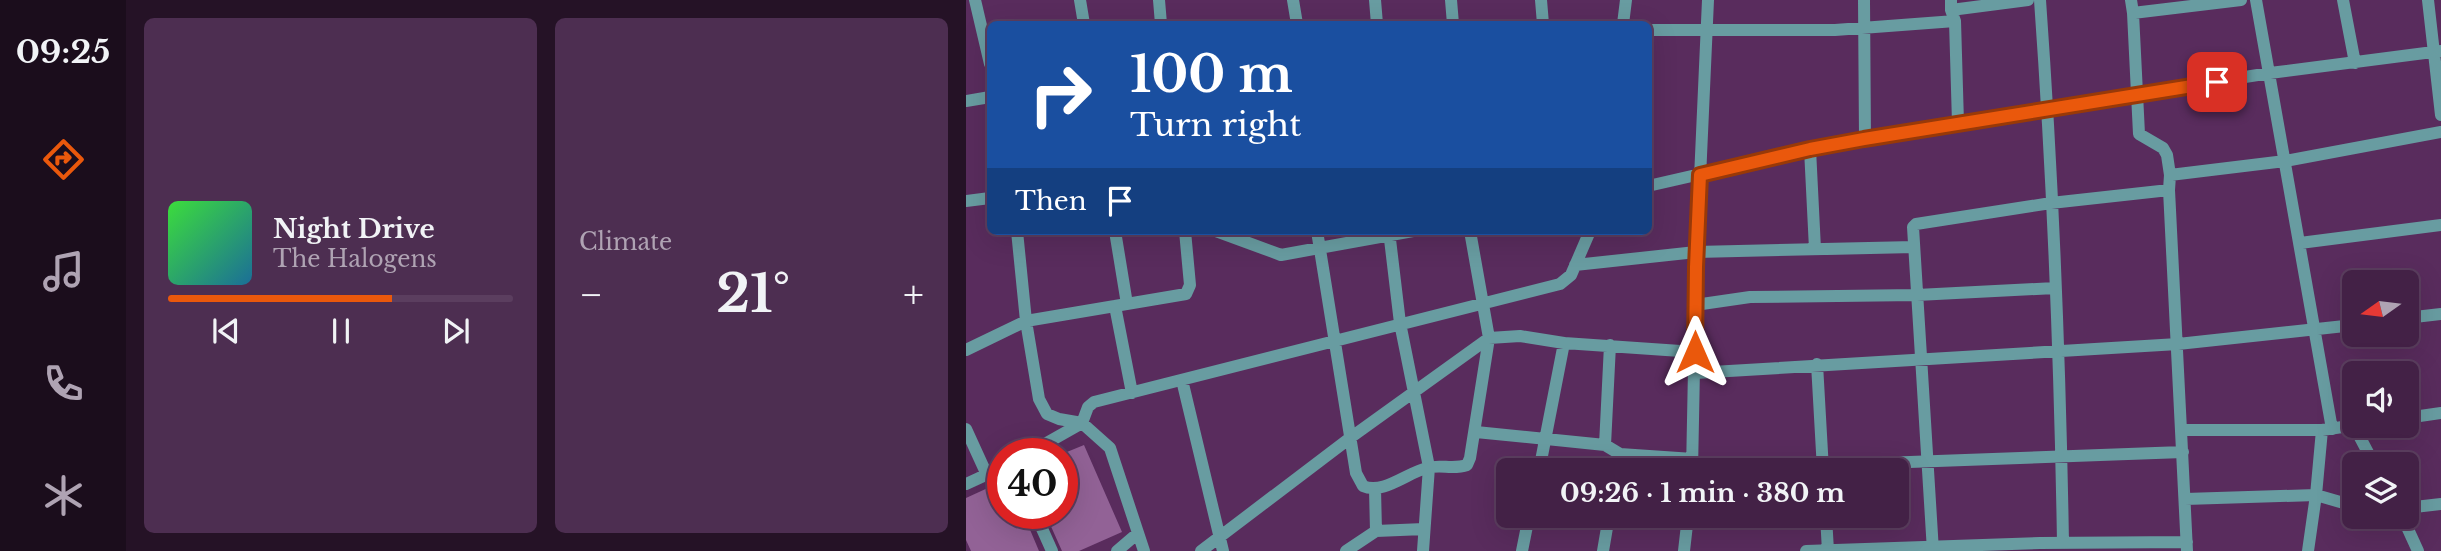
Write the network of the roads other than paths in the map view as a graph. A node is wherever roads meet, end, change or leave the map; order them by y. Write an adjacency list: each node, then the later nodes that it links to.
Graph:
1 (975, 0): 30 (street)
2 (1080, 0): 20 (street)
3 (1159, 0): 21 (street)
4 (1293, 0): 22 (street)
5 (1375, 0): 23 (street)
6 (1451, 0): 24 (street)
7 (1541, 0): 25 (street)
8 (1626, 0): 26 (street)
9 (1708, 0): 29 (street)
10 (1864, 0): 27 (street)
11 (2028, 0): 19 (street)
12 (2040, 0): 37 (street)
13 (2241, 0): 17 (street)
14 (2256, 0): 33 (street)
15 (2343, 0): 32 (street)
16 (2428, 0): 31 (street)
17 (2178, 4): 18 (street)
18 (2132, 6): 34 (street)
19 (1953, 10): 27 (street); 39 (street)
20 (1084, 21)
21 (1161, 21)
22 (1296, 21)
23 (1377, 21)
24 (1453, 21)
25 (1543, 21)
26 (1623, 21)
27 (1864, 27): 29 (street); 41 (street)
28 (1652, 30): 29 (street)
29 (1707, 30): 44 (street)
30 (987, 47)
31 (2437, 51): 32 (street); 38 (street)
32 (2355, 63): 33 (street)
33 (2270, 73): 34 (street); 43 (street)
34 (2137, 95): 37 (street); 45 (street)
35 (987, 98): 36 (street)
36 (966, 101)
37 (2048, 110): 39 (street); 50 (street)
38 (2441, 115)
39 (1958, 123): 41 (street)
40 (2441, 132): 43 (street)
41 (1864, 139): 42 (street)
42 (1810, 149): 44 (street); 64 (street)
43 (2285, 161): 45 (street); 61 (street)
44 (1700, 175): 46 (street); 65 (street)
45 (2169, 175): 47 (street)
46 (1652, 185)
47 (2169, 190): 50 (street); 81 (street)
48 (987, 198): 49 (street)
49 (966, 201)
50 (2051, 203): 62 (street); 67 (street)
51 (2441, 225): 61 (street)
52 (1017, 235): 74 (street)
53 (1115, 235): 71 (street)
54 (1185, 235): 71 (street)
55 (1227, 235): 63 (street)
56 (1318, 235): 63 (street)
57 (1380, 235): 63 (street)
58 (1389, 235): 75 (street)
59 (1472, 235): 69 (street)
60 (1588, 235): 66 (street)
61 (2300, 243): 77 (street)
62 (1914, 247): 64 (street); 68 (street)
63 (1320, 248): 79 (street)
64 (1815, 249): 65 (street)
65 (1696, 252): 66 (street); 70 (street)
66 (1575, 265): 69 (street)
67 (2055, 288): 68 (street); 85 (street)
68 (1917, 295): 70 (street); 86 (street)
69 (1482, 302): 75 (street); 78 (street)
70 (1695, 304): 84 (street)
71 (1121, 305): 74 (street); 91 (street)
72 (2441, 314): 73 (street)
73 (2419, 317)
74 (1026, 321): 83 (street); 94 (street)
75 (1400, 323): 79 (street); 90 (street)
76 (2342, 326): 77 (street)
77 (2315, 329): 81 (street); 97 (street)
78 (1489, 338): 80 (street); 90 (street); 99 (street)
79 (1337, 340): 89 (street); 101 (street)
80 (1564, 342): 82 (street); 102 (street)
81 (2178, 344): 85 (street); 98 (street)
82 (1610, 345): 84 (street); 103 (street)
83 (966, 350)
84 (1695, 352): 88 (street)
85 (2058, 352): 86 (street); 106 (street)
86 (1920, 361): 87 (street); 112 (street)
87 (1816, 364): 88 (street); 111 (street)
88 (1695, 373): 110 (street)
89 (1182, 380): 91 (street); 132 (street)
90 (1415, 391): 101 (street); 114 (street)
91 (1132, 393): 94 (street)
92 (2441, 413): 93 (street)
93 (2419, 416)
94 (1082, 423): 100 (street); 131 (street)
95 (2342, 427): 97 (street)
96 (966, 429): 115 (street)
97 (2327, 429): 98 (street); 118 (street)
98 (2182, 430): 104 (street)
99 (1476, 432): 102 (street); 114 (street)
100 (1056, 438)
101 (1350, 438): 117 (street); 132 (street)
102 (1545, 438): 103 (street); 107 (street)
103 (1605, 445): 105 (street)
104 (2183, 452): 106 (street); 119 (street)
105 (1620, 454): 108 (street); 109 (street)
106 (2061, 457): 112 (street); 133 (street)
107 (1541, 458)
108 (1619, 458)
109 (1642, 458)
110 (1692, 458)
111 (1822, 458)
112 (1927, 462): 113 (street); 136 (street)
113 (1909, 463)
114 (1429, 467): 117 (street); 128 (street)
115 (987, 475): 116 (street)
116 (966, 484)
117 (1376, 489): 130 (street)
118 (2316, 495): 119 (street); 120 (street); 149 (street)
119 (2185, 499): 135 (street)
120 (2342, 503)
121 (2441, 504): 122 (street)
122 (2419, 507)
123 (1527, 528): 144 (street)
124 (1607, 528): 145 (street)
125 (1687, 528): 146 (street)
126 (1827, 528): 148 (street)
127 (1042, 529): 137 (street)
128 (1424, 529): 130 (street); 143 (street)
129 (2408, 529): 150 (street)
130 (1376, 531): 142 (street)
131 (1138, 533): 138 (street); 139 (street)
132 (1219, 537): 140 (street); 141 (street)
133 (2063, 543): 134 (street); 135 (street)
134 (2040, 547): 136 (street)
135 (2187, 547)
136 (1933, 549): 148 (street)
137 (1052, 551)
138 (1117, 551)
139 (1144, 551)
140 (1201, 551)
141 (1223, 551)
142 (1346, 551)
143 (1423, 551)
144 (1522, 551)
145 (1603, 551)
146 (1684, 551)
147 (1806, 551): 148 (street)
148 (1828, 551)
149 (2308, 551)
150 (2418, 551)

